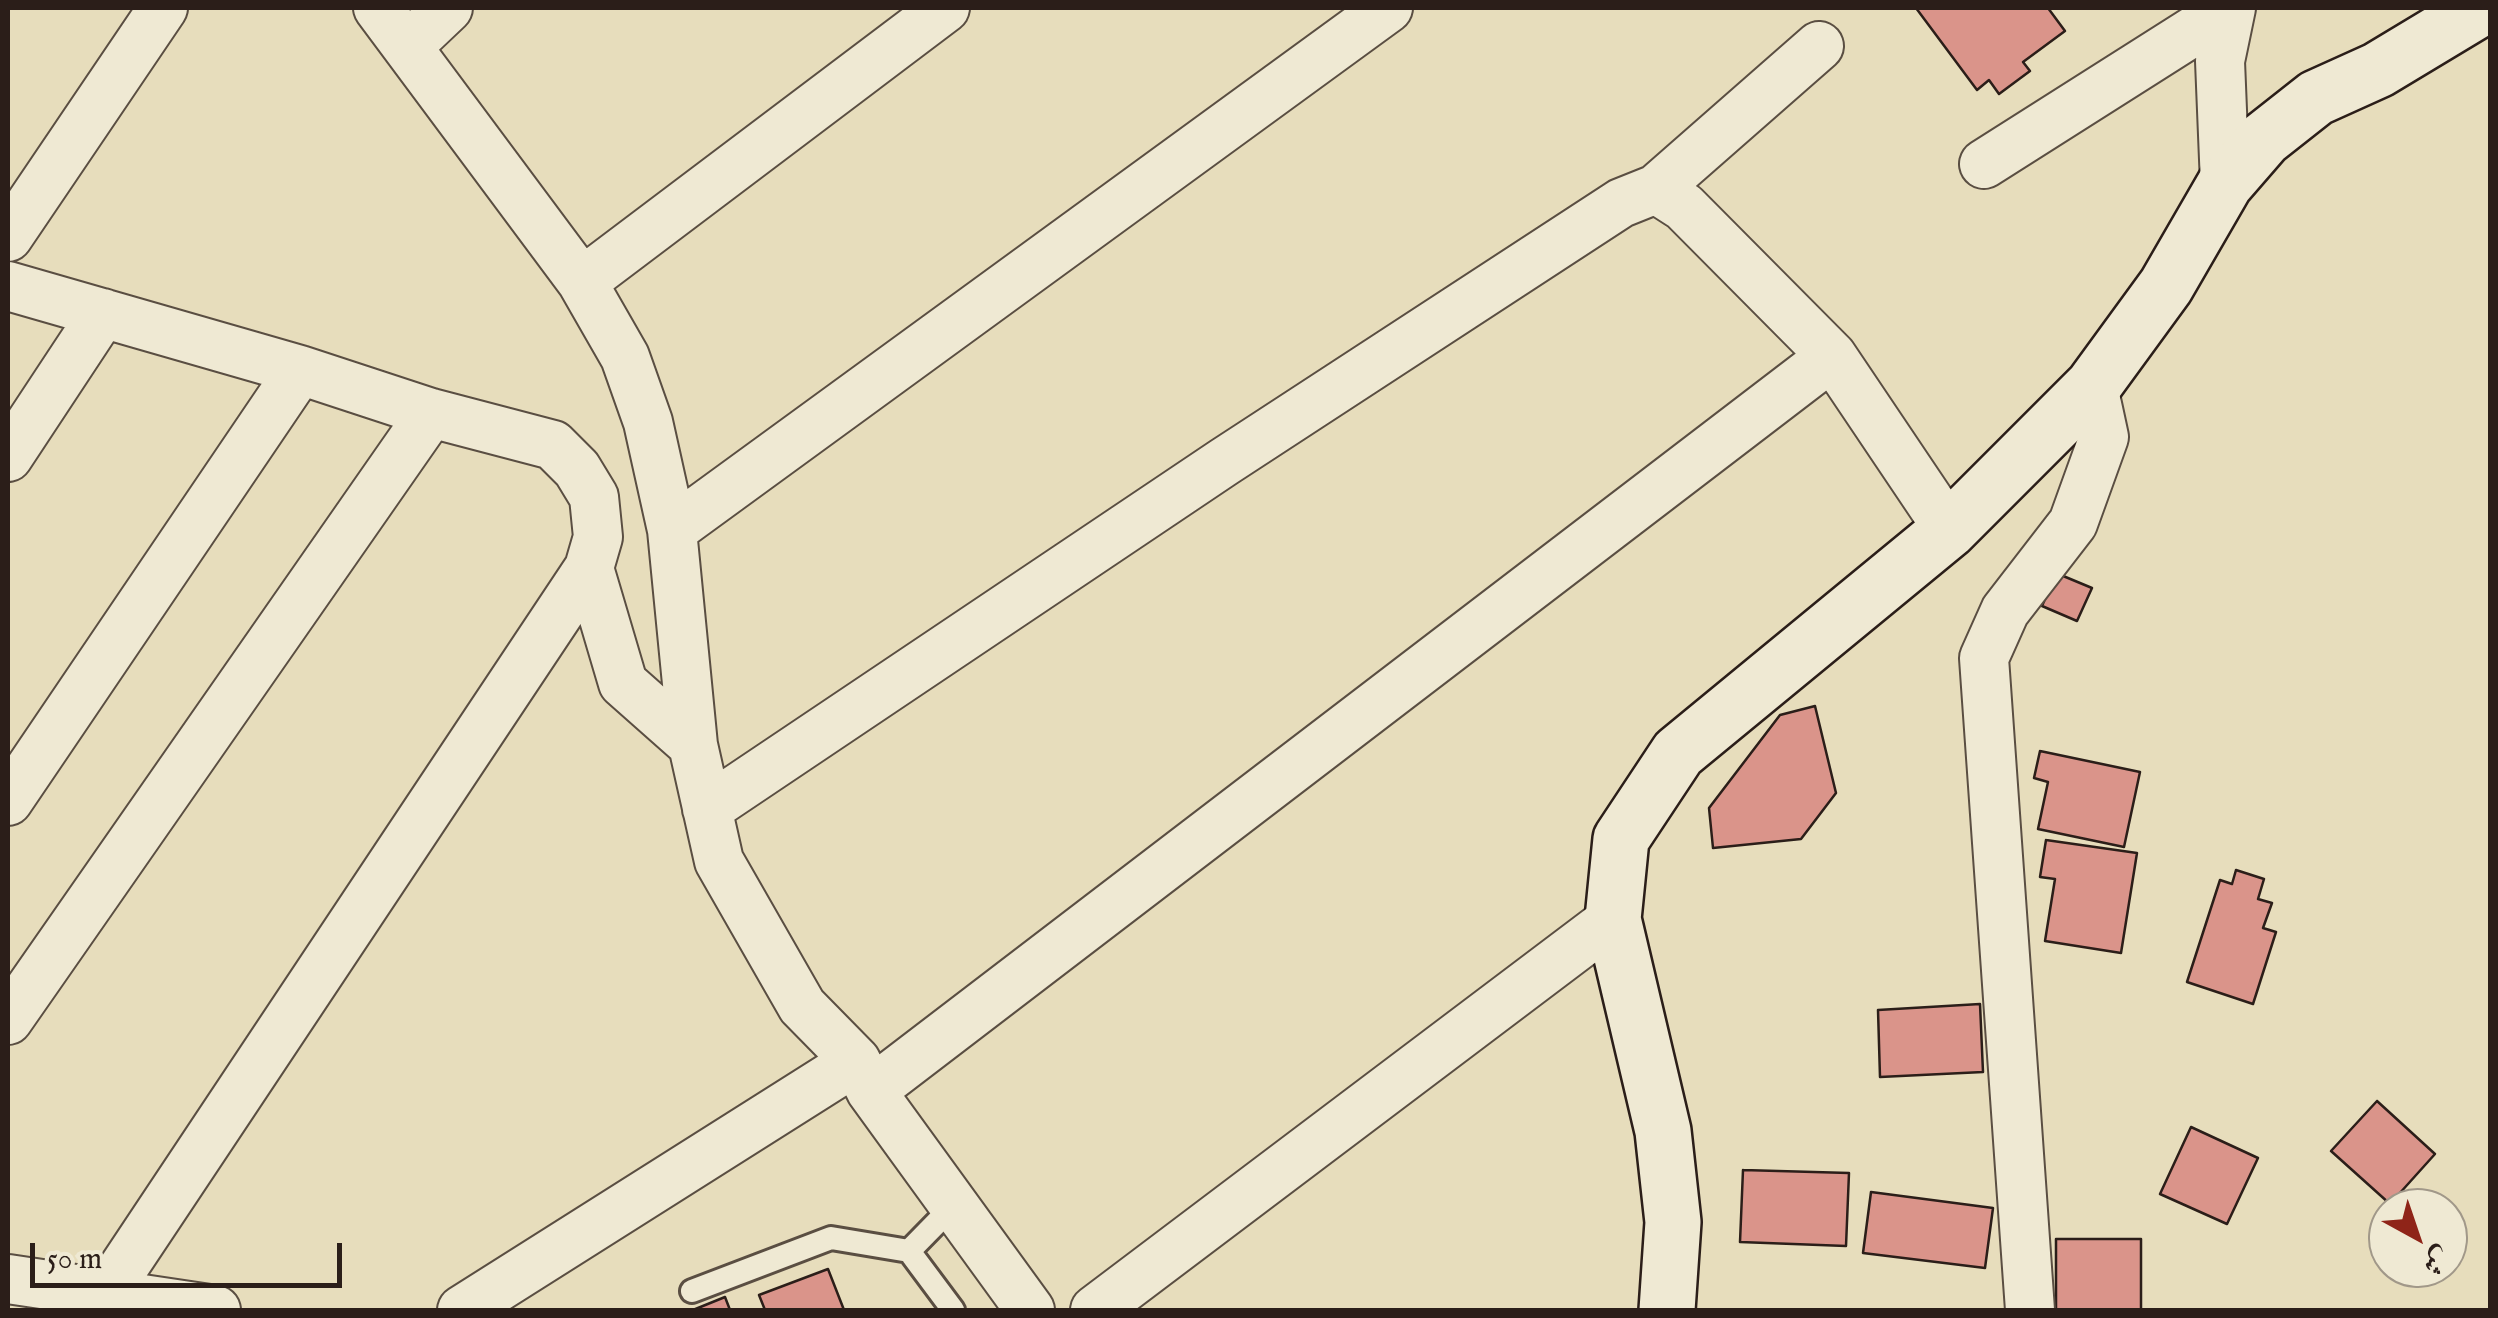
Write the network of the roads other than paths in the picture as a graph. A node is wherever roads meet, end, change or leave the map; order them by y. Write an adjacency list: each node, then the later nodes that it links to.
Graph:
1 (163, 8): 13 (street)
2 (378, 8): 8 (street)
3 (448, 8): 8 (street)
4 (945, 8): 14 (street)
5 (1388, 8): 22 (street)
6 (2230, 8): 10 (street); 11 (street)
7 (2481, 8): 11 (main road)
8 (410, 45): 14 (street)
9 (1819, 46): 12 (street)
10 (1984, 164)
11 (2225, 184): 19 (main road)
12 (1656, 189): 17 (street); 27 (street)
13 (8, 237)
14 (582, 282): 22 (street)
15 (8, 286): 16 (street)
16 (104, 313): 18 (street); 21 (street)
17 (1832, 356): 23 (street); 30 (street)
18 (300, 370): 20 (street); 26 (street)
19 (2093, 386): 23 (main road); 42 (street)
20 (431, 413): 24 (street); 29 (street)
21 (8, 457)
22 (672, 530): 25 (street)
23 (1949, 530): 28 (main road)
24 (589, 568): 25 (street); 35 (street)
25 (693, 744): 27 (street)
26 (8, 800)
27 (707, 809): 30 (street)
28 (1613, 919): 40 (street); 41 (main road)
29 (8, 1020)
30 (864, 1076): 31 (street); 37 (street)
31 (956, 1203): 32 (lane); 39 (street)
32 (908, 1251): 34 (lane); 38 (lane)
33 (8, 1280): 35 (street)
34 (692, 1291)
35 (105, 1295): 36 (street)
36 (216, 1310)
37 (462, 1310)
38 (953, 1310)
39 (1030, 1310)
40 (1095, 1310)
41 (1667, 1310)
42 (2030, 1310)

